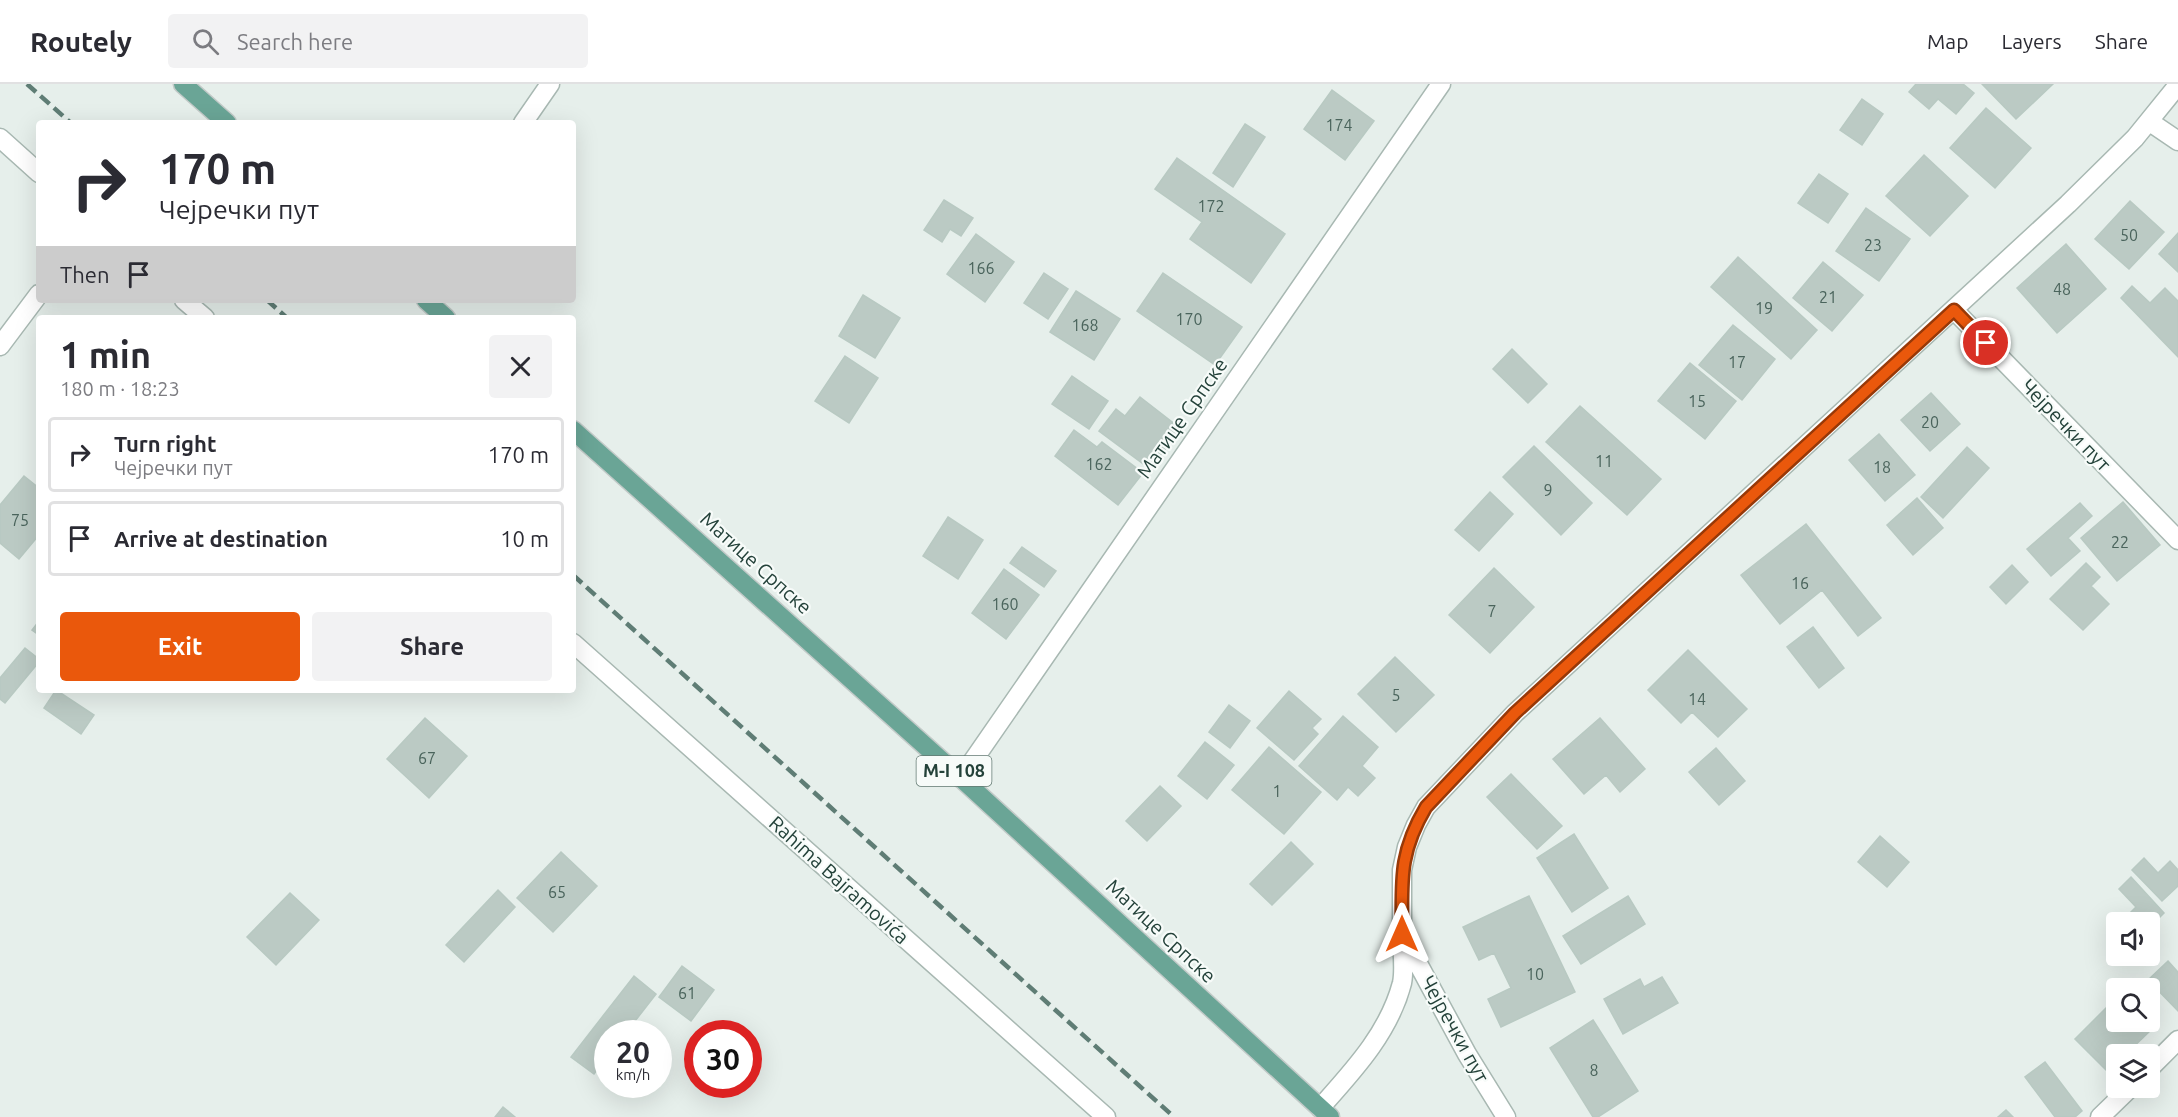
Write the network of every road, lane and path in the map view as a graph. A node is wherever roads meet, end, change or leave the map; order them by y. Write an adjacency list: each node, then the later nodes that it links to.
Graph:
1 (183, 84): 5 (main road)
2 (550, 84): 6 (street)
3 (1441, 84): 21 (street, Матице Српске)
4 (2178, 85): 7 (street, Чејречки пут)
5 (224, 120)
6 (526, 120)
7 (2150, 122): 9 (street); 14 (street, Чејречки пут)
8 (0, 138): 10 (street)
9 (2178, 141)
10 (36, 170)
11 (36, 298): 17 (street)
12 (188, 303): 15 (street)
13 (429, 303): 16 (main road)
14 (1954, 310): 19 (street, Чејречки пут); 22 (street, Чејречки пут)
15 (202, 315)
16 (443, 315)
17 (0, 346)
18 (576, 433): 21 (main road, Матице Српске / M-I 108)
19 (2178, 540)
20 (576, 646): 27 (street, Rahima Bajramovića)
21 (961, 778): 26 (main road, Матице Српске / M-I 108)
22 (1402, 934): 26 (street); 28 (street, Чејречки пут)
23 (2178, 1040): 24 (street)
24 (2160, 1058)
25 (2120, 1098): 29 (street)
26 (1325, 1112)
27 (1106, 1117)
28 (1506, 1117)
29 (2100, 1117)

